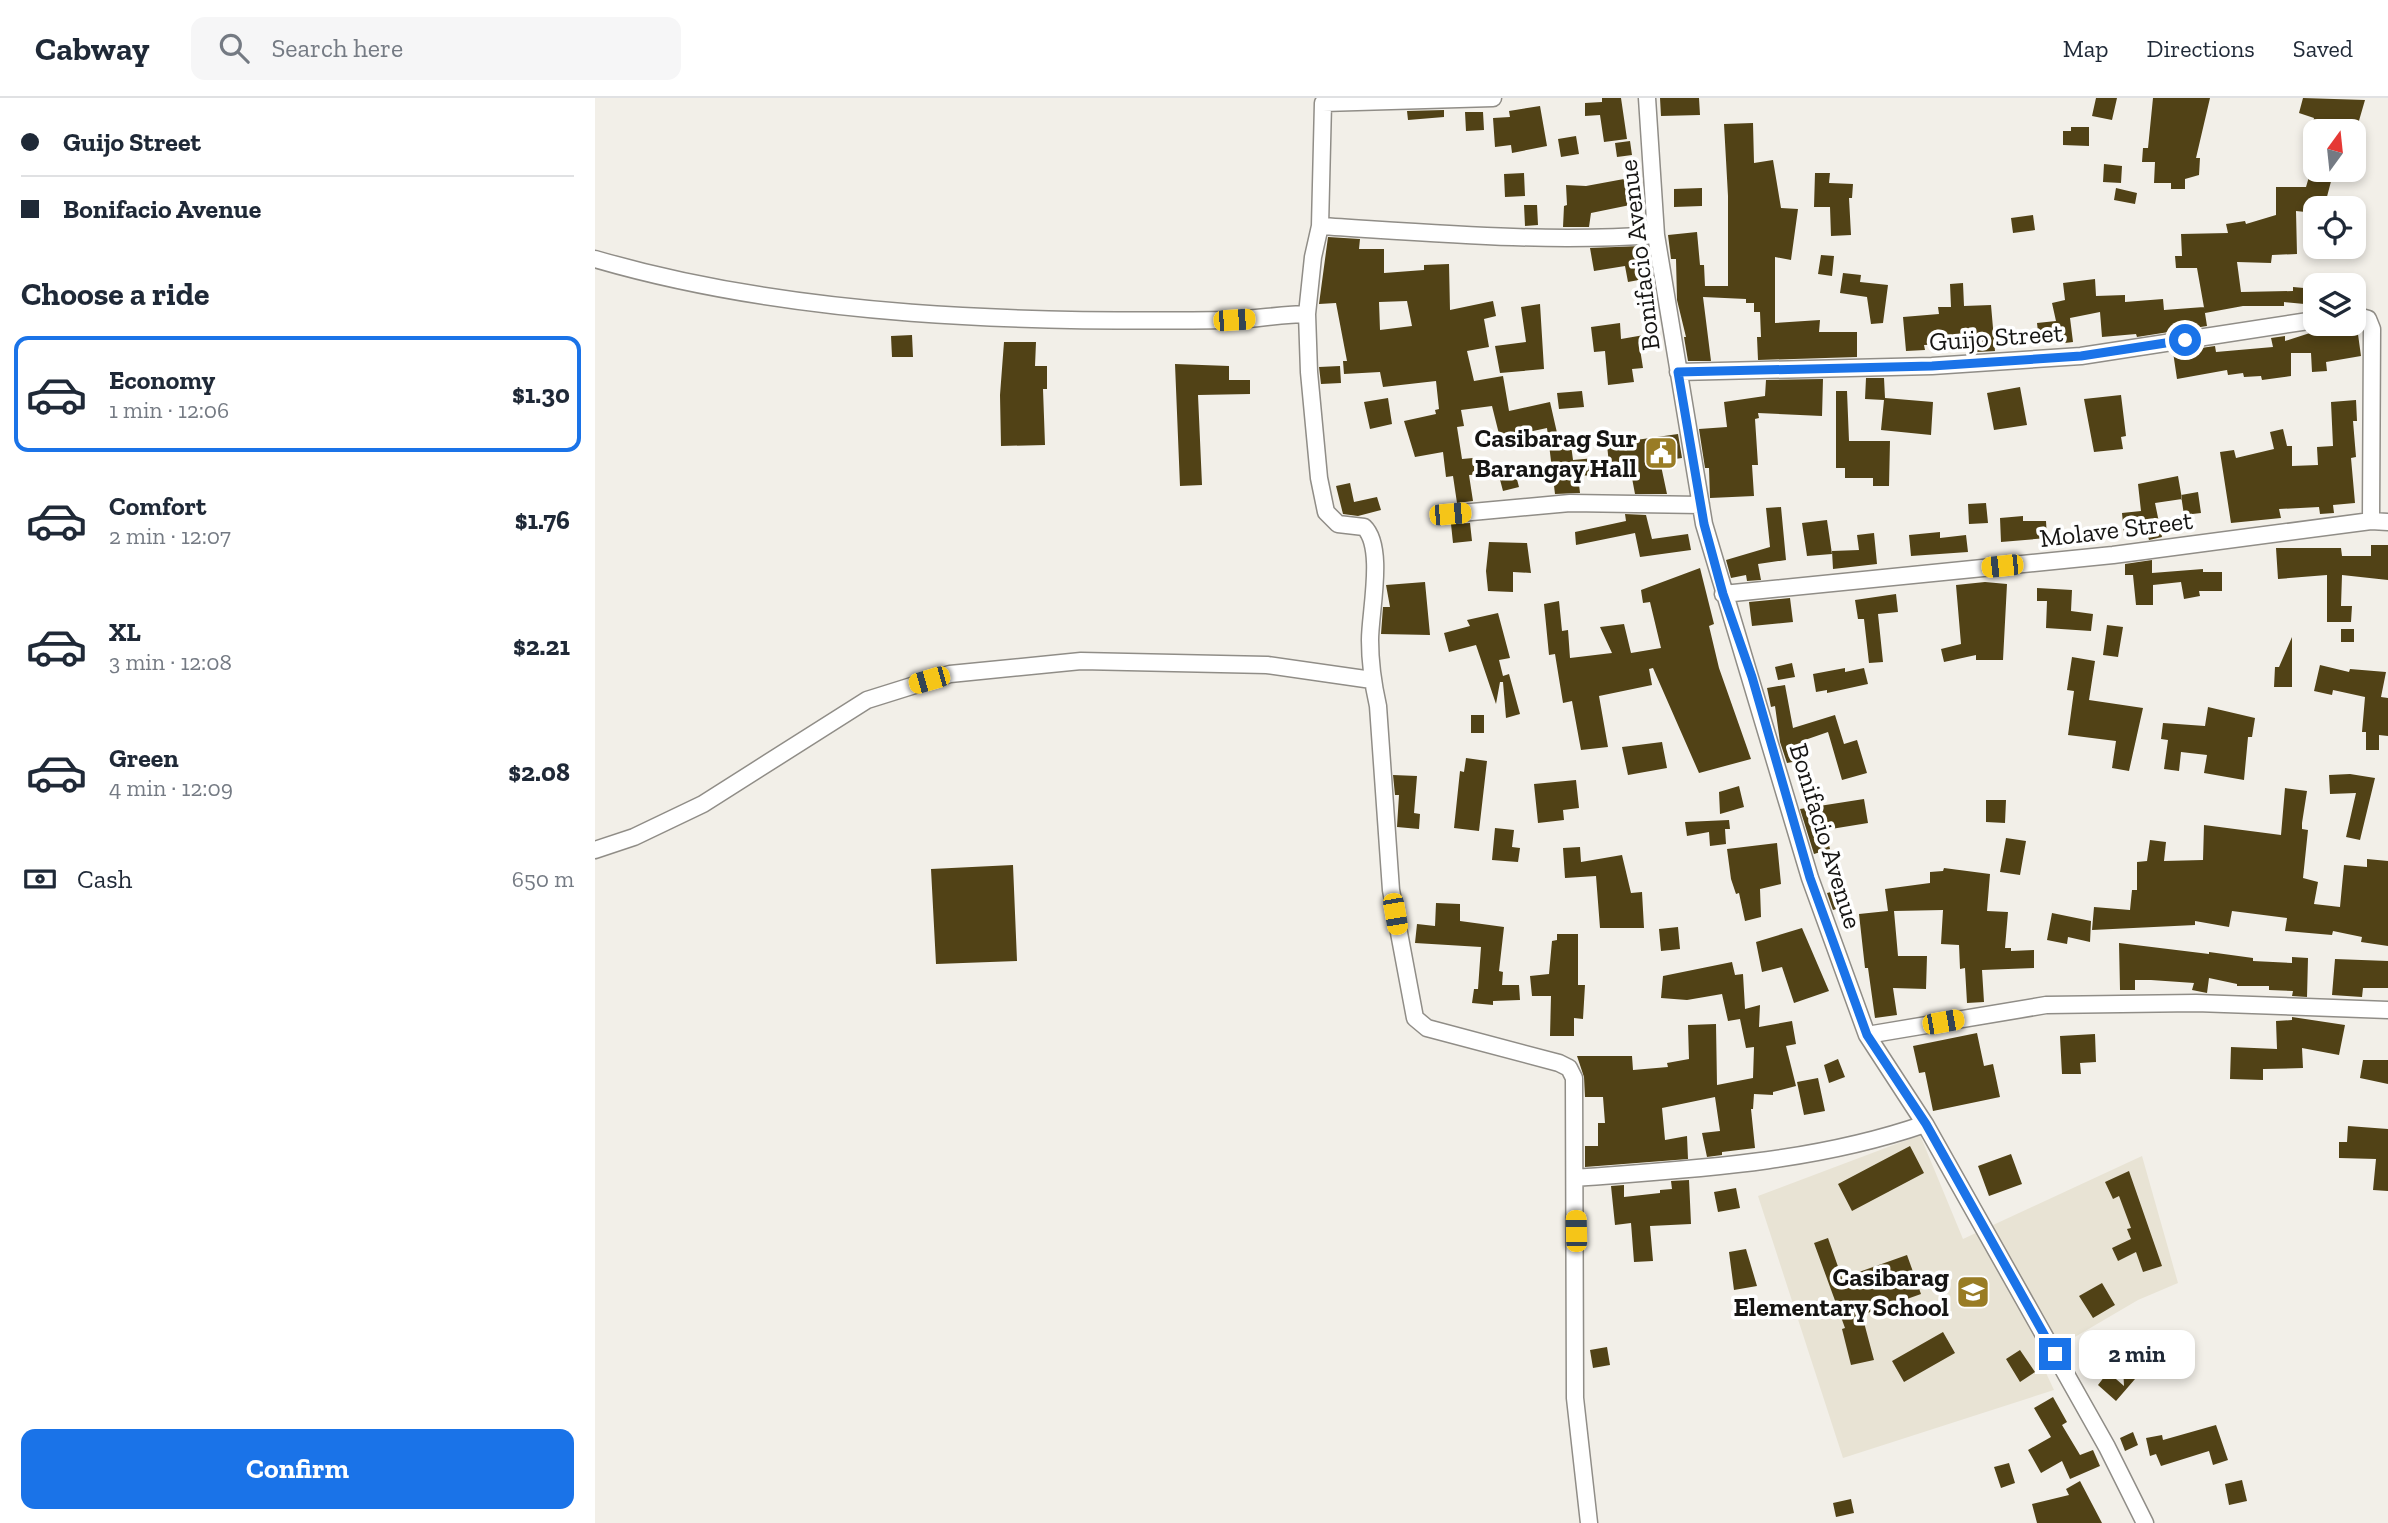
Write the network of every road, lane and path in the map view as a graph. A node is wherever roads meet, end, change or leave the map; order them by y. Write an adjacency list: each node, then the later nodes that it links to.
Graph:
1 (1493, 98): 3 (street)
2 (1647, 98): 5 (street, Bonifacio Avenue)
3 (1323, 101): 4 (street)
4 (1320, 226): 5 (street); 7 (street)
5 (1656, 235): 10 (street, Bonifacio Avenue)
6 (595, 258): 7 (street)
7 (1307, 314): 15 (street)
8 (2366, 318): 13 (street)
9 (2303, 322): 10 (street, Guijo Street)
10 (1678, 372): 11 (street, Bonifacio Avenue)
11 (1701, 505): 12 (street); 14 (street, Bonifacio Avenue)
12 (1450, 514)
13 (2380, 522): 14 (street, Molave Street)
14 (1723, 594): 18 (street, Bonifacio Avenue)
15 (1373, 680): 16 (street); 20 (street)
16 (595, 850)
17 (2388, 1010): 18 (street)
18 (1867, 1035): 19 (street, Bonifacio Avenue)
19 (1926, 1124): 20 (street); 22 (street, Bonifacio Avenue)
20 (1575, 1178): 21 (street)
21 (1589, 1523)
22 (2145, 1523)

